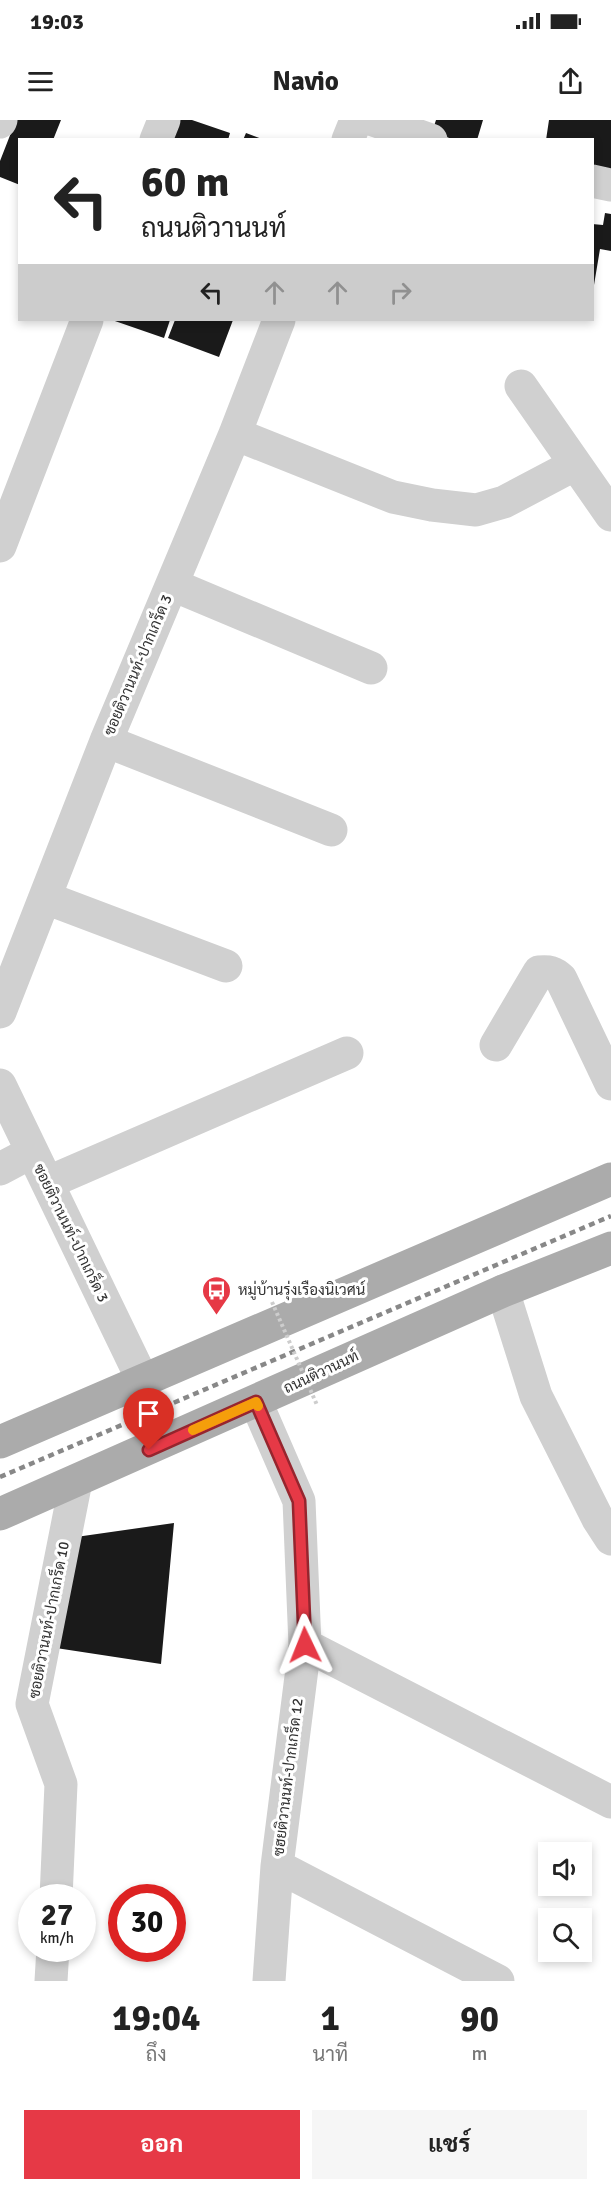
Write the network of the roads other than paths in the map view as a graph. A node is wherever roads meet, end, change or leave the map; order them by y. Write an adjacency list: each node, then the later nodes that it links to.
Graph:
1 (356, 120): 3 (street)
2 (373, 120): 4 (street)
3 (349, 138)
4 (426, 138)
5 (594, 181): 6 (street)
6 (611, 185)
7 (87, 321): 13 (street)
8 (279, 321): 10 (street, ซอยติวานนท์-ปากเกร็ด 3)
9 (520, 386): 11 (street)
10 (235, 434): 11 (street); 14 (street, ซอยติวานนท์-ปากเกร็ด 3)
11 (574, 465): 12 (street)
12 (611, 515)
13 (0, 546)
14 (173, 585): 15 (street); 16 (street, ซอยติวานนท์-ปากเกร็ด 3)
15 (371, 668)
16 (106, 741): 17 (street); 18 (street, ซอยติวานนท์-ปากเกร็ด 3)
17 (331, 830)
18 (46, 898): 19 (street); 20 (street, ซอยติวานนท์-ปากเกร็ด 3)
19 (226, 966)
20 (0, 1012)
21 (496, 1045): 23 (street)
22 (347, 1053): 28 (street)
23 (611, 1084)
24 (0, 1085): 25 (street, ซอยติวานนท์-ปากเกร็ด 3)
25 (32, 1152): 26 (street); 28 (street, ซอยติวานนท์-ปากเกร็ด 3)
26 (0, 1169)
27 (610, 1180): 31 (main road)
28 (48, 1182): 31 (street, ซอยติวานนท์-ปากเกร็ด 3)
29 (611, 1248): 30 (main road, ถนนติวานนท์)
30 (503, 1291): 32 (main road, ถนนติวานนท์); 36 (street)
31 (142, 1381): 33 (main road)
32 (256, 1402): 34 (main road, ถนนติวานนท์); 37 (street, ซฮยติวานนท์-ปากเกร็ด 12)
33 (0, 1442)
34 (76, 1481): 35 (main road, ถนนติวานนท์); 40 (street, ซอยติวานนท์-ปากเกร็ด 10)
35 (0, 1515)
36 (611, 1539)
37 (305, 1645): 38 (street); 39 (street, ซฮยติวานนท์-ปากเกร็ด 12)
38 (611, 1802)
39 (277, 1866): 43 (street, ซฮยติวานนท์-ปากเกร็ด 12); 44 (street)
40 (57, 1884)
41 (52, 1962): 42 (street)
42 (51, 1981)
43 (269, 1981)
44 (498, 1981)

